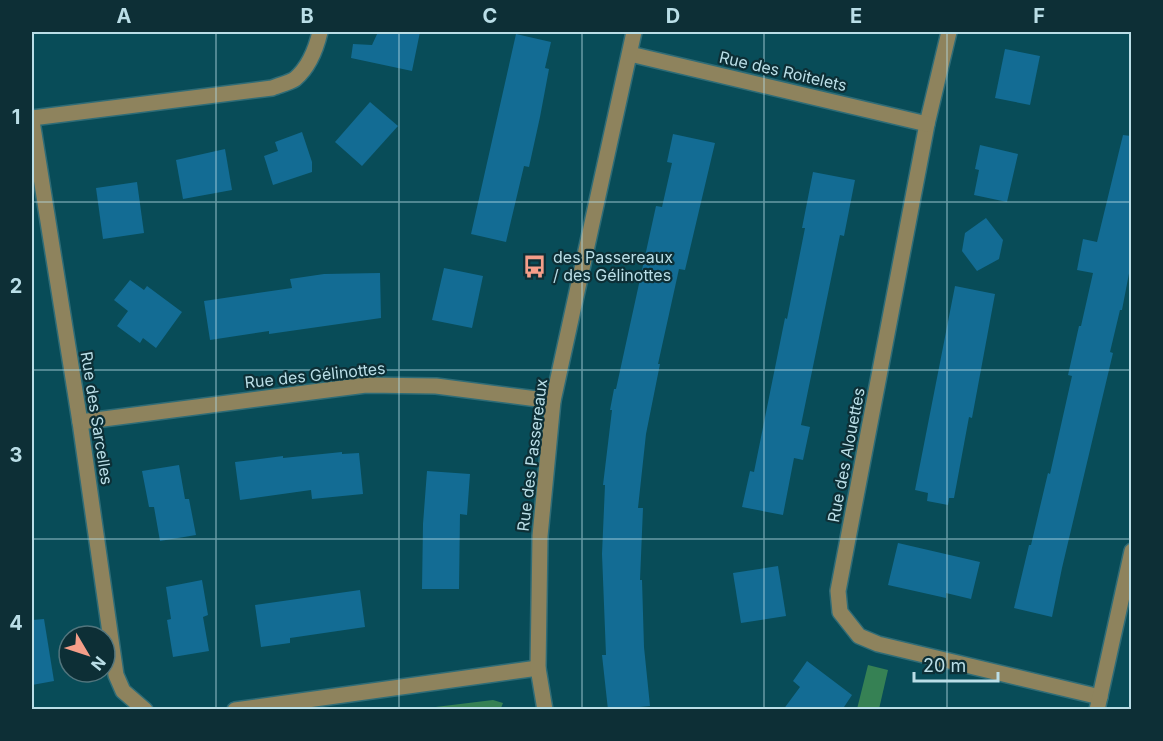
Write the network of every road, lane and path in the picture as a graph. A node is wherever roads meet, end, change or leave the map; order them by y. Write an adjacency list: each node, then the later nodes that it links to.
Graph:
1 (320, 32): 5 (street, Rue des Sarcelles)
2 (634, 32): 4 (street, Rue des Passereaux)
3 (949, 32): 6 (street, Rue des Alouettes)
4 (630, 54): 6 (street, Rue des Roitelets); 7 (street, Rue des Passereaux)
5 (32, 119): 8 (street, Rue des Sarcelles)
6 (927, 124): 11 (street, Rue des Alouettes)
7 (553, 401): 8 (street, Rue des Gélinottes); 10 (street, Rue des Passereaux)
8 (80, 422): 12 (street, Rue des Sarcelles)
9 (1131, 551): 11 (street)
10 (538, 668): 13 (street); 14 (street, Rue des Passereaux)
11 (1098, 703)
12 (145, 710)
13 (235, 710)
14 (545, 710)

